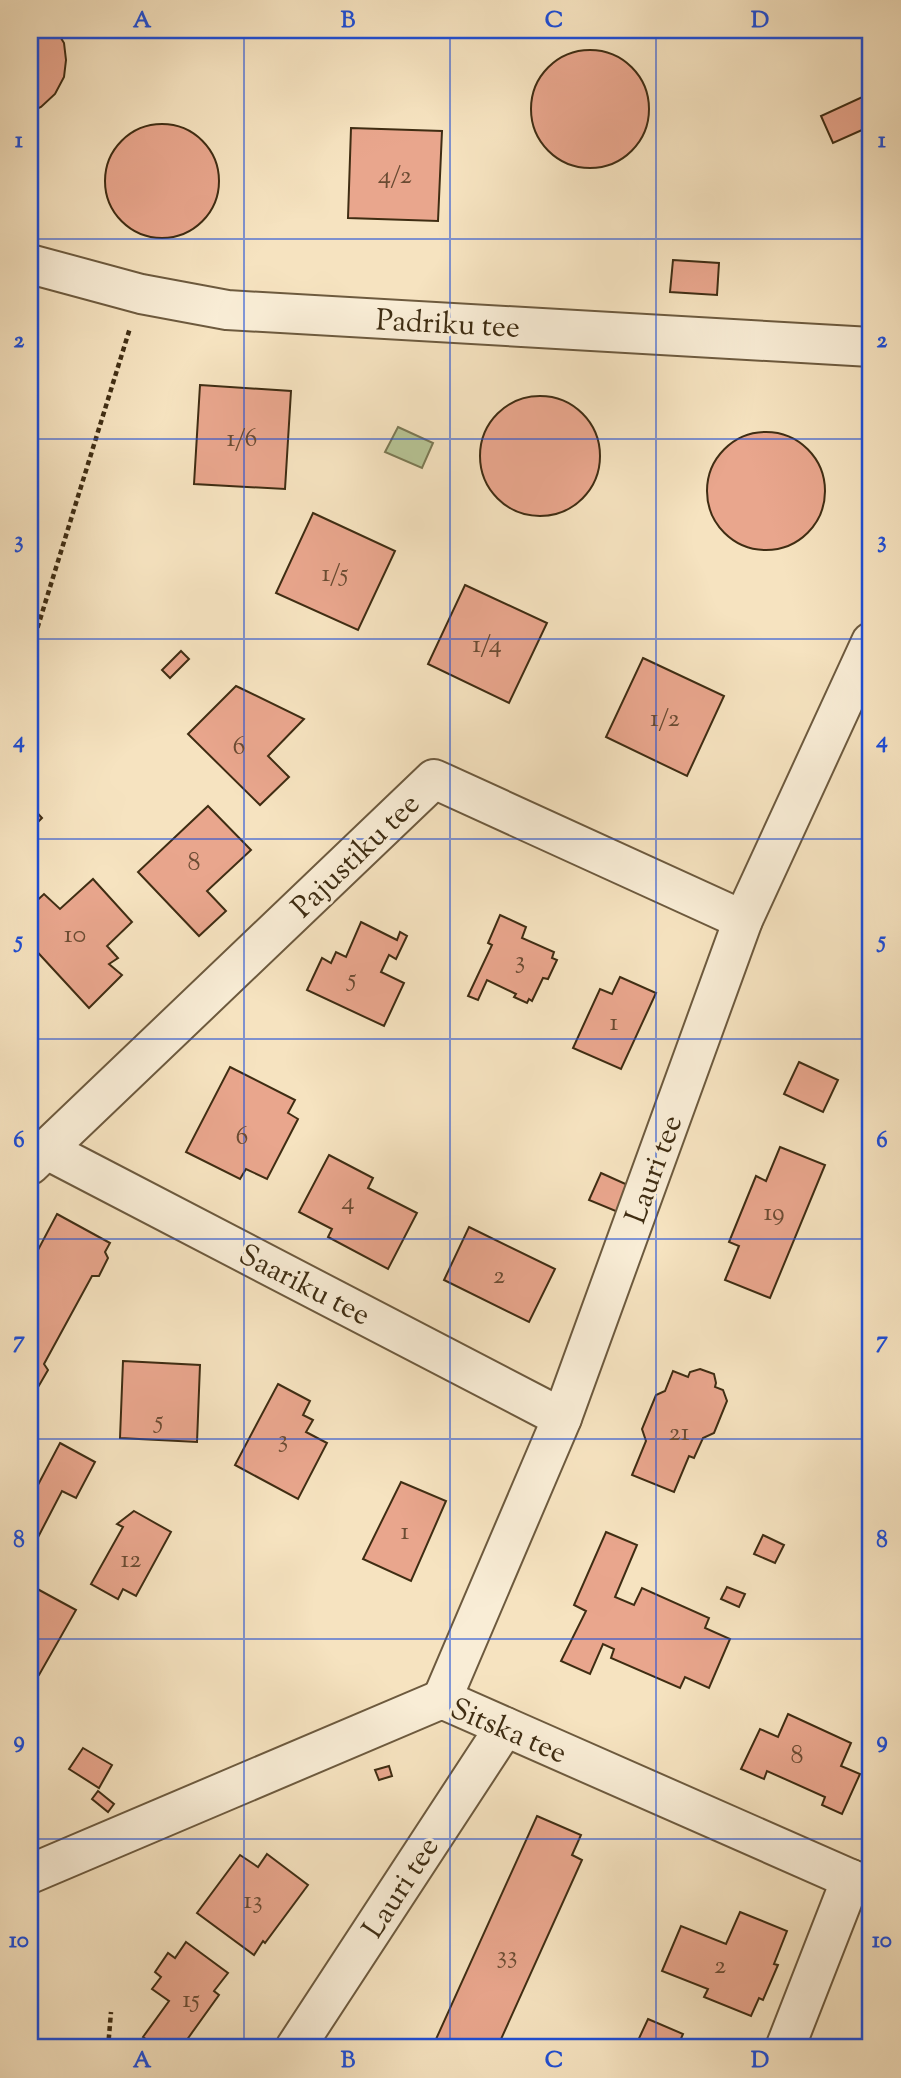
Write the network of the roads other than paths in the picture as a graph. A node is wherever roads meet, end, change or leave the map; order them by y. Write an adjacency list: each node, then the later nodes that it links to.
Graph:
1 (30, 264): 2 (street, Padriku tee)
2 (871, 347)
3 (871, 642): 4 (street, Lauri tee)
4 (743, 920): 5 (street, Pajustiku tee); 6 (street, Lauri tee)
5 (38, 1158): 6 (street, Saariku tee)
6 (562, 1418): 7 (street, Lauri tee)
7 (442, 1699): 8 (street, Sitska tee); 9 (street, Sitska tee)
8 (505, 1727): 10 (street, Sitska tee); 11 (street, Lauri tee)
9 (30, 1874)
10 (861, 1884): 12 (street)
11 (295, 2048)
12 (785, 2048)

